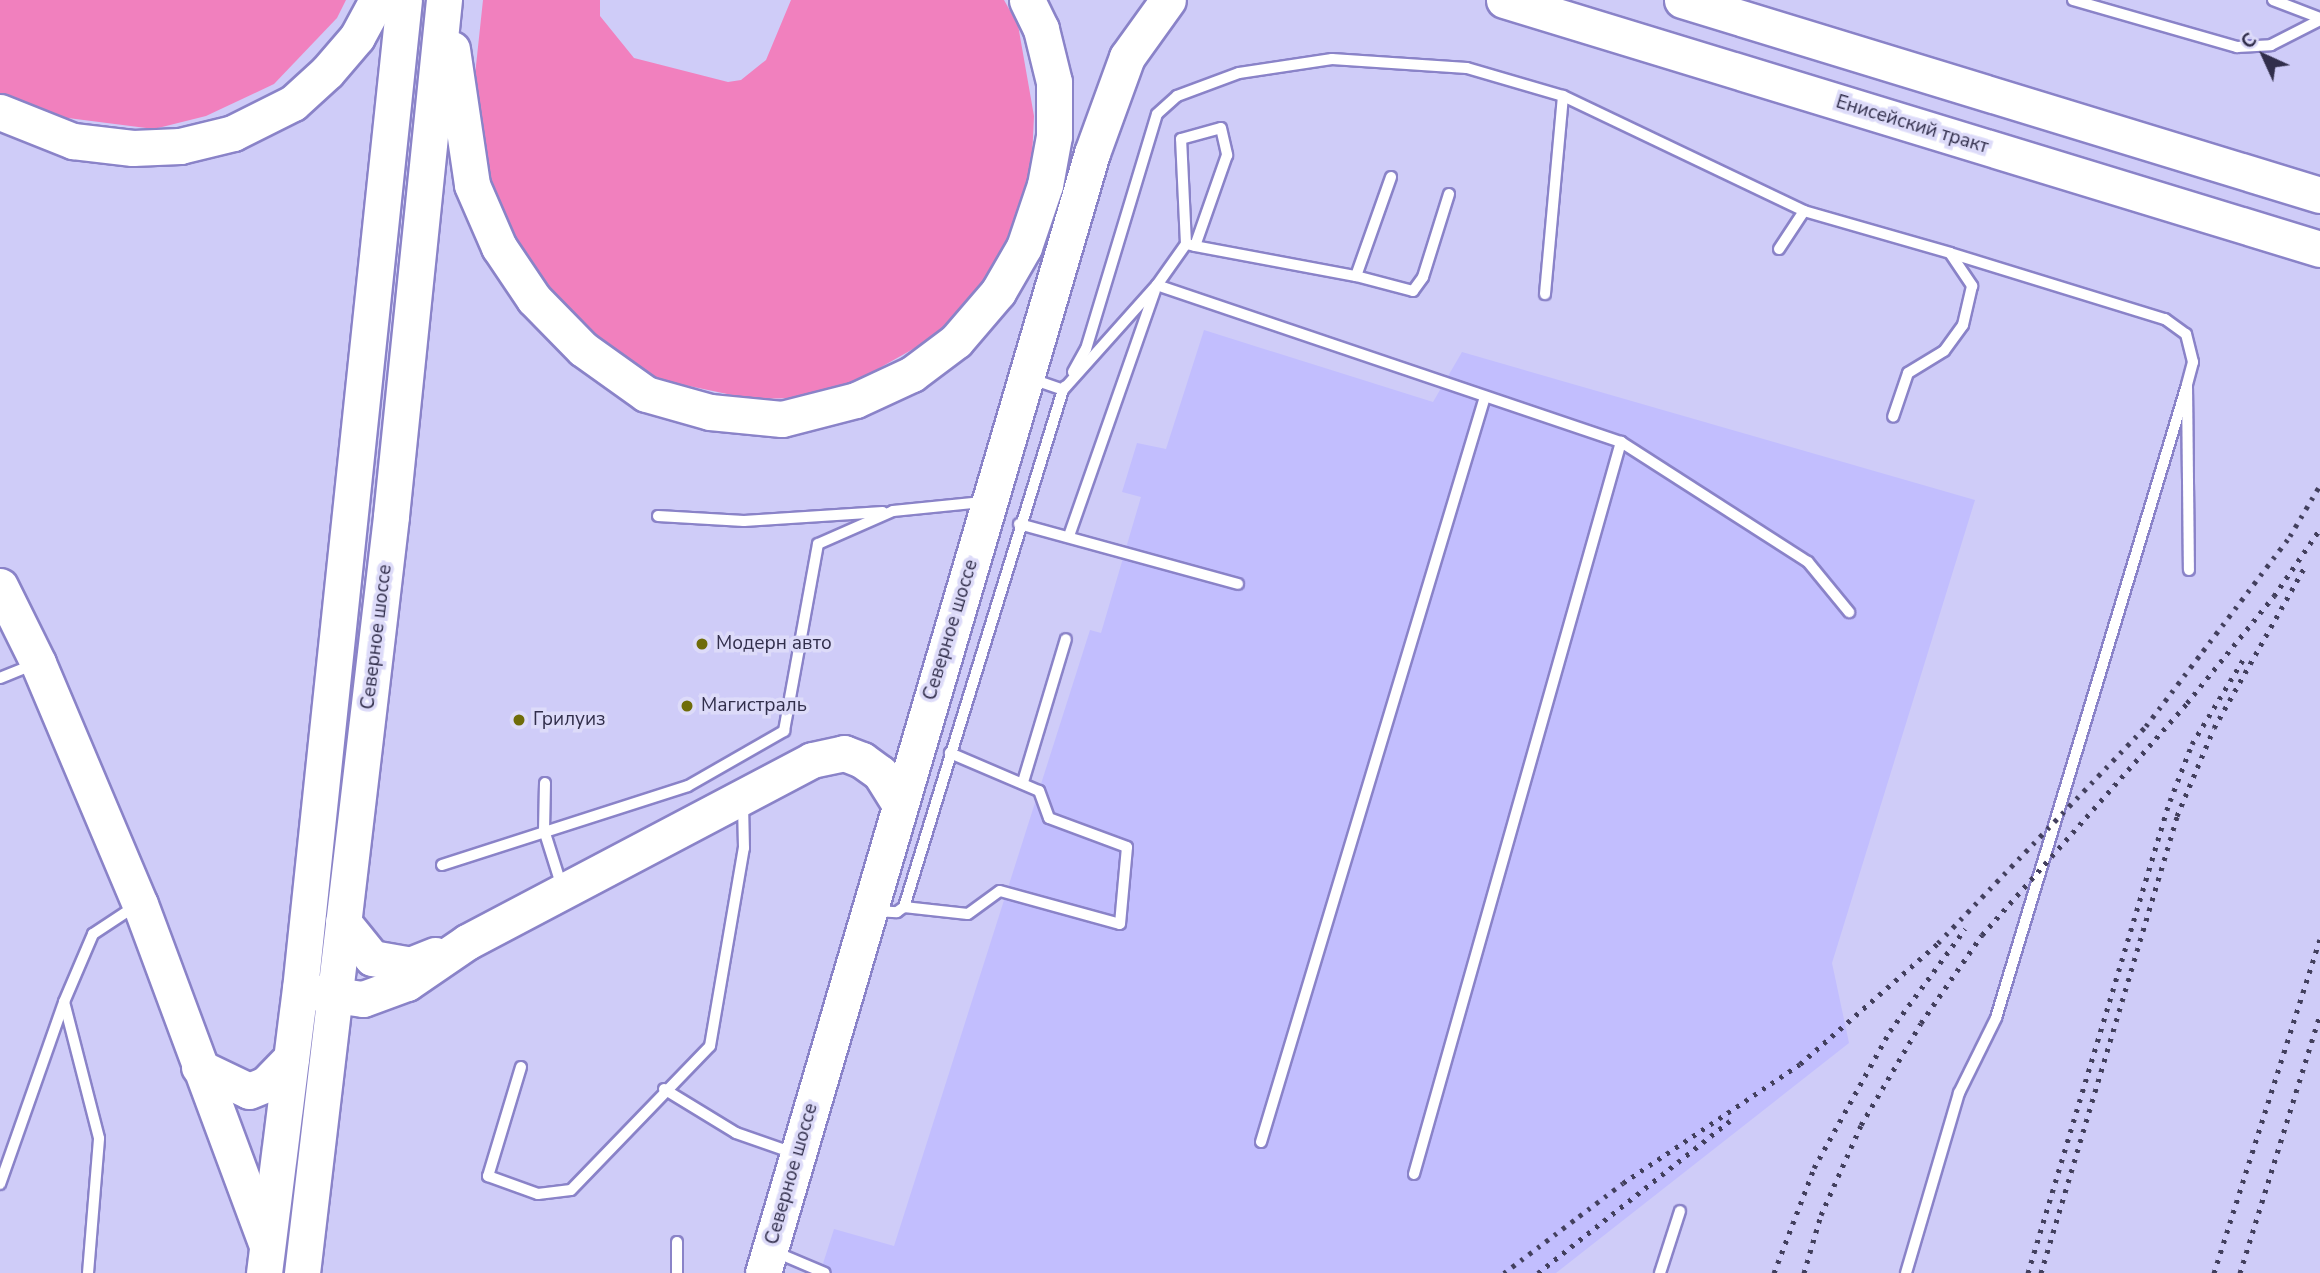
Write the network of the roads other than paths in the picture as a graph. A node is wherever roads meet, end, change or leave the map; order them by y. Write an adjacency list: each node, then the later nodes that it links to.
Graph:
1 (377, 0): 12 (main road)
2 (404, 0): 55 (main road, Северное шоссе)
3 (1027, 0): 9 (main road)
4 (1168, 0): 24 (main road, Северное шоссе)
5 (1504, 0): 18 (main road, Енисейский тракт)
6 (1682, 0): 15 (main road)
7 (2073, 0): 10 (lane)
8 (2273, 0): 10 (lane)
9 (444, 2): 53 (main road, Северное шоссе)
10 (2320, 19)
11 (1563, 96): 16 (lane); 23 (lane); 26 (lane)
12 (0, 112)
13 (1391, 177): 21 (lane)
14 (1449, 194): 21 (lane)
15 (2320, 195)
16 (1804, 211): 19 (lane); 20 (lane)
17 (1191, 245): 17 (lane); 21 (lane); 22 (lane)
18 (2320, 248)
19 (1779, 249)
20 (1950, 253): 25 (lane); 28 (lane)
21 (1356, 276)
22 (1157, 285): 26 (lane); 27 (lane); 34 (lane)
23 (1545, 294)
24 (1026, 377): 26 (lane); 30 (main road, Северное шоссе)
25 (2187, 385): 35 (lane); 75 (lane)
26 (1063, 390): 33 (lane)
27 (1485, 397): 29 (lane); 62 (lane)
28 (1894, 417)
29 (1621, 442): 38 (lane); 64 (lane)
30 (989, 502): 31 (lane); 46 (main road, Северное шоссе)
31 (893, 511): 32 (lane); 47 (lane)
32 (658, 516)
33 (1019, 524): 34 (lane); 42 (lane)
34 (1069, 536): 36 (lane)
35 (2189, 570)
36 (1238, 584)
37 (0, 586): 40 (main road)
38 (1849, 612)
39 (1066, 639): 43 (lane)
40 (38, 663): 41 (lane); 50 (main road)
41 (0, 678)
42 (950, 753): 43 (lane); 51 (lane)
43 (1023, 782): 51 (lane)
44 (545, 783): 47 (lane)
45 (743, 798): 46 (main road); 49 (main road); 61 (lane)
46 (899, 804): 52 (main road, Северное шоссе)
47 (544, 830): 48 (lane); 49 (lane)
48 (442, 865)
49 (562, 890): 54 (main road)
50 (140, 904): 57 (lane); 59 (main road)
51 (904, 907): 52 (lane)
52 (868, 910): 63 (main road, Северное шоссе)
53 (343, 922): 54 (main road); 56 (main road, Северное шоссе)
54 (467, 942): 56 (main road)
55 (300, 989): 56 (main road); 58 (main road, Северное шоссе)
56 (336, 996): 71 (main road, Северное шоссе)
57 (64, 1002): 65 (lane); 70 (lane)
58 (291, 1058): 59 (main road); 68 (main road, Северное шоссе)
59 (199, 1067): 68 (main road)
60 (521, 1067): 61 (lane)
61 (664, 1089): 63 (lane)
62 (1261, 1142)
63 (797, 1154): 69 (main road, Северное шоссе)
64 (1414, 1174)
65 (0, 1184)
66 (1680, 1211): 74 (lane)
67 (677, 1242): 72 (lane)
68 (266, 1260)
69 (767, 1261): 73 (lane)
70 (88, 1273)
71 (302, 1273)
72 (677, 1273)
73 (825, 1273)
74 (1660, 1273)
75 (1906, 1273)

